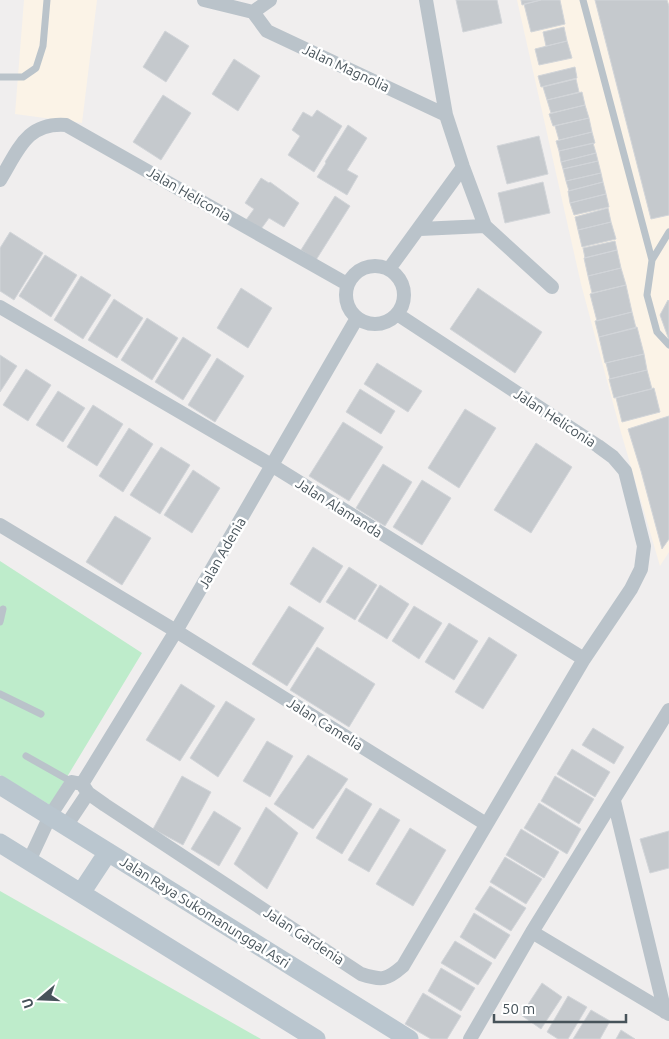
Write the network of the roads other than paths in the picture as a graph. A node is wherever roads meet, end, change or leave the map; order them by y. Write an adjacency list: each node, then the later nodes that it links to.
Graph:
1 (47, 0): 7 (lane)
2 (204, 0): 6 (street)
3 (270, 0): 6 (street)
4 (426, 0): 8 (street)
5 (583, 0): 14 (lane)
6 (253, 12): 8 (street, Jalan Magnolia)
7 (0, 77)
8 (446, 115): 9 (street)
9 (462, 167): 11 (street); 12 (street)
10 (0, 180): 16 (street, Jalan Heliconia)
11 (485, 226): 12 (street); 17 (street)
12 (420, 229): 15 (street)
13 (669, 232): 14 (lane)
14 (652, 260): 21 (lane)
15 (390, 269): 16 (street); 19 (street)
16 (347, 284): 20 (street)
17 (552, 288)
18 (0, 307): 22 (street, Jalan Alamanda)
19 (397, 314): 20 (street); 27 (street, Jalan Heliconia)
20 (357, 318): 22 (street, Jalan Adenia)
21 (669, 345)
22 (273, 466): 26 (street, Jalan Adenia); 27 (street, Jalan Alamanda)
23 (0, 525): 26 (street, Jalan Camelia)
24 (3, 609): 25 (lane)
25 (0, 622)
26 (176, 631): 33 (street, Jalan Adenia); 36 (street, Jalan Camelia)
27 (584, 659): 36 (street)
28 (0, 694): 30 (lane)
29 (669, 710): 34 (street)
30 (41, 714)
31 (26, 756): 33 (lane)
32 (0, 785): 35 (street, Jalan Raya Sukomanunggal Asri)
33 (81, 787): 35 (street, Jalan Adenia); 35 (street, Jalan Adenia); 36 (street, Jalan Gardenia)
34 (614, 801): 41 (street); 42 (street)
35 (58, 821): 38 (street, Jalan Raya Sukomanunggal Asri); 39 (street, Jalan Adenia)
36 (486, 824)
37 (0, 842): 39 (street)
38 (108, 852): 40 (street); 44 (street, Jalan Raya Sukomanunggal Asri)
39 (29, 860): 40 (street)
40 (81, 893): 43 (street)
41 (532, 932): 42 (street); 45 (street)
42 (667, 1013)
43 (316, 1039)
44 (409, 1039)
45 (470, 1039)

